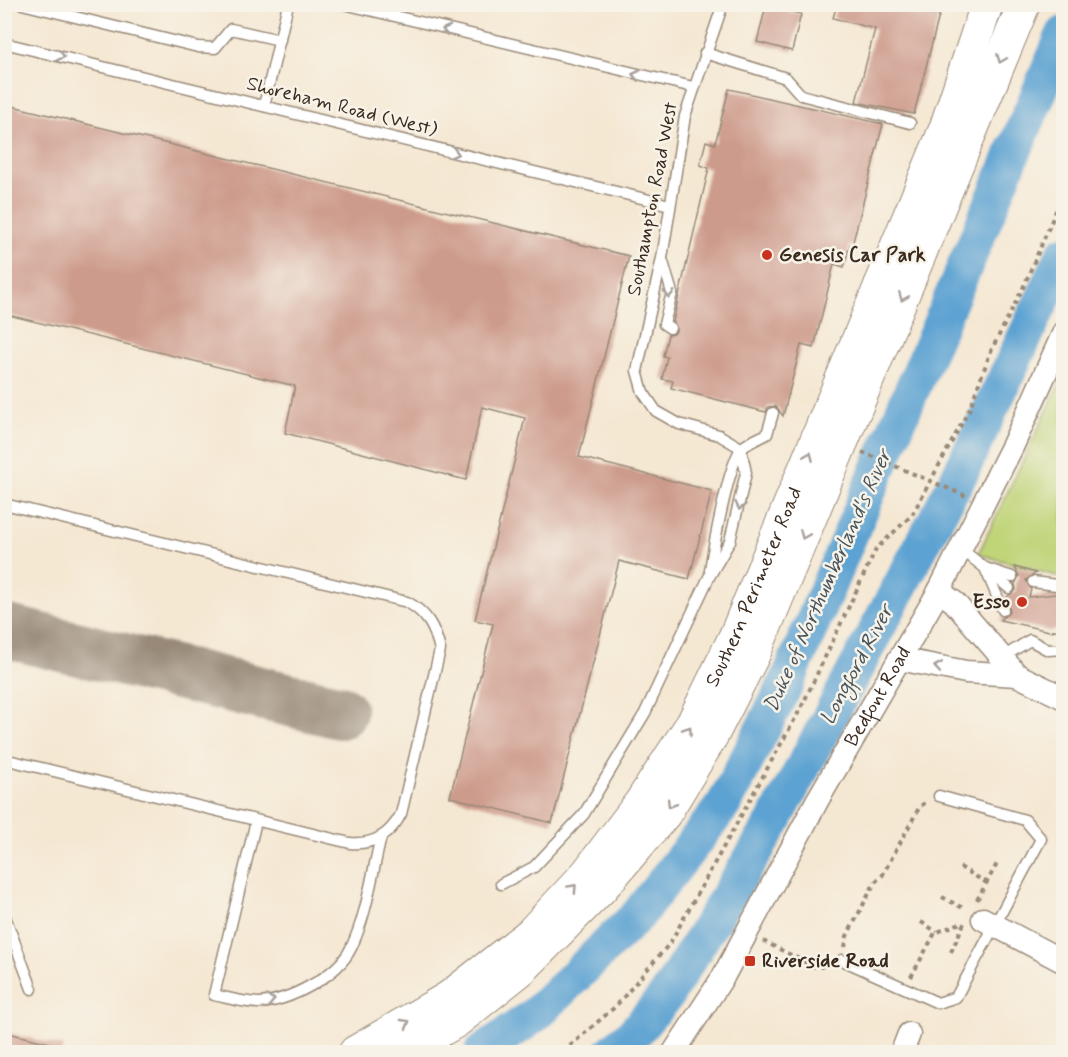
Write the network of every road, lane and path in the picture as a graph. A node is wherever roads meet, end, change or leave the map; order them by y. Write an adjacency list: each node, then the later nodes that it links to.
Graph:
1 (22, 4): 7 (lane)
2 (288, 4): 7 (lane)
3 (344, 4): 10 (lane, one-way to 3)
4 (723, 4): 9 (lane, Southampton Road West)
5 (987, 4): 57 (street, Southern Perimeter Road, one-way to 5)
6 (1024, 4): 58 (street, Southern Perimeter Road, one-way to 58)
7 (279, 39): 11 (lane)
8 (4, 43): 11 (lane, Shoreham Road (West), one-way to 11)
9 (705, 52): 10 (lane, Southampton Road West); 12 (lane)
10 (693, 87): 14 (lane, Southampton Road West)
11 (264, 106): 14 (lane, Shoreham Road (West), one-way to 14)
12 (910, 123)
13 (1064, 192): 21 (path)
14 (670, 205): 15 (lane, Southampton Road West)
15 (662, 258): 16 (lane, one-way to 16); 19 (lane, Southampton Road West)
16 (670, 328)
17 (1064, 332): 24 (street, Bedfont Road)
18 (772, 413): 19 (lane)
19 (741, 448): 26 (lane); 26 (lane, one-way to 26)
20 (862, 452): 21 (path)
21 (931, 481): 22 (path); 59 (path)
22 (970, 498)
23 (4, 504): 41 (lane)
24 (961, 549): 25 (lane); 29 (street, Bedfont Road)
25 (985, 568): 25 (lane)
26 (709, 577): 45 (lane)
27 (1033, 582): 28 (lane)
28 (1064, 586)
29 (939, 591): 33 (street); 34 (street, Bedfont Road)
30 (1031, 627): 31 (lane)
31 (1030, 640): 32 (lane); 33 (lane)
32 (1064, 649)
33 (1001, 658): 35 (lane); 36 (street)
34 (899, 659): 35 (street, one-way to 34); 51 (street, Bedfont Road)
35 (984, 674): 36 (street)
36 (1017, 675): 37 (street)
37 (1064, 698)
38 (4, 759): 40 (lane)
39 (939, 796): 48 (lane); 53 (path)
40 (256, 821): 41 (lane); 41 (lane, one-way to 41)
41 (381, 837)
42 (998, 862): 44 (path)
43 (960, 867): 44 (path)
44 (987, 883): 48 (path)
45 (501, 884)
46 (942, 897): 48 (path)
47 (4, 914): 56 (lane)
48 (982, 918): 54 (street); 55 (lane)
49 (921, 922): 50 (path)
50 (937, 932): 52 (path); 55 (path)
51 (747, 933): 53 (path); 60 (street, Bedfont Road)
52 (951, 952)
53 (842, 960): 55 (lane)
54 (1064, 962)
55 (905, 988)
56 (32, 989)
57 (355, 1053)
58 (405, 1053)
59 (563, 1053)
60 (674, 1053)

